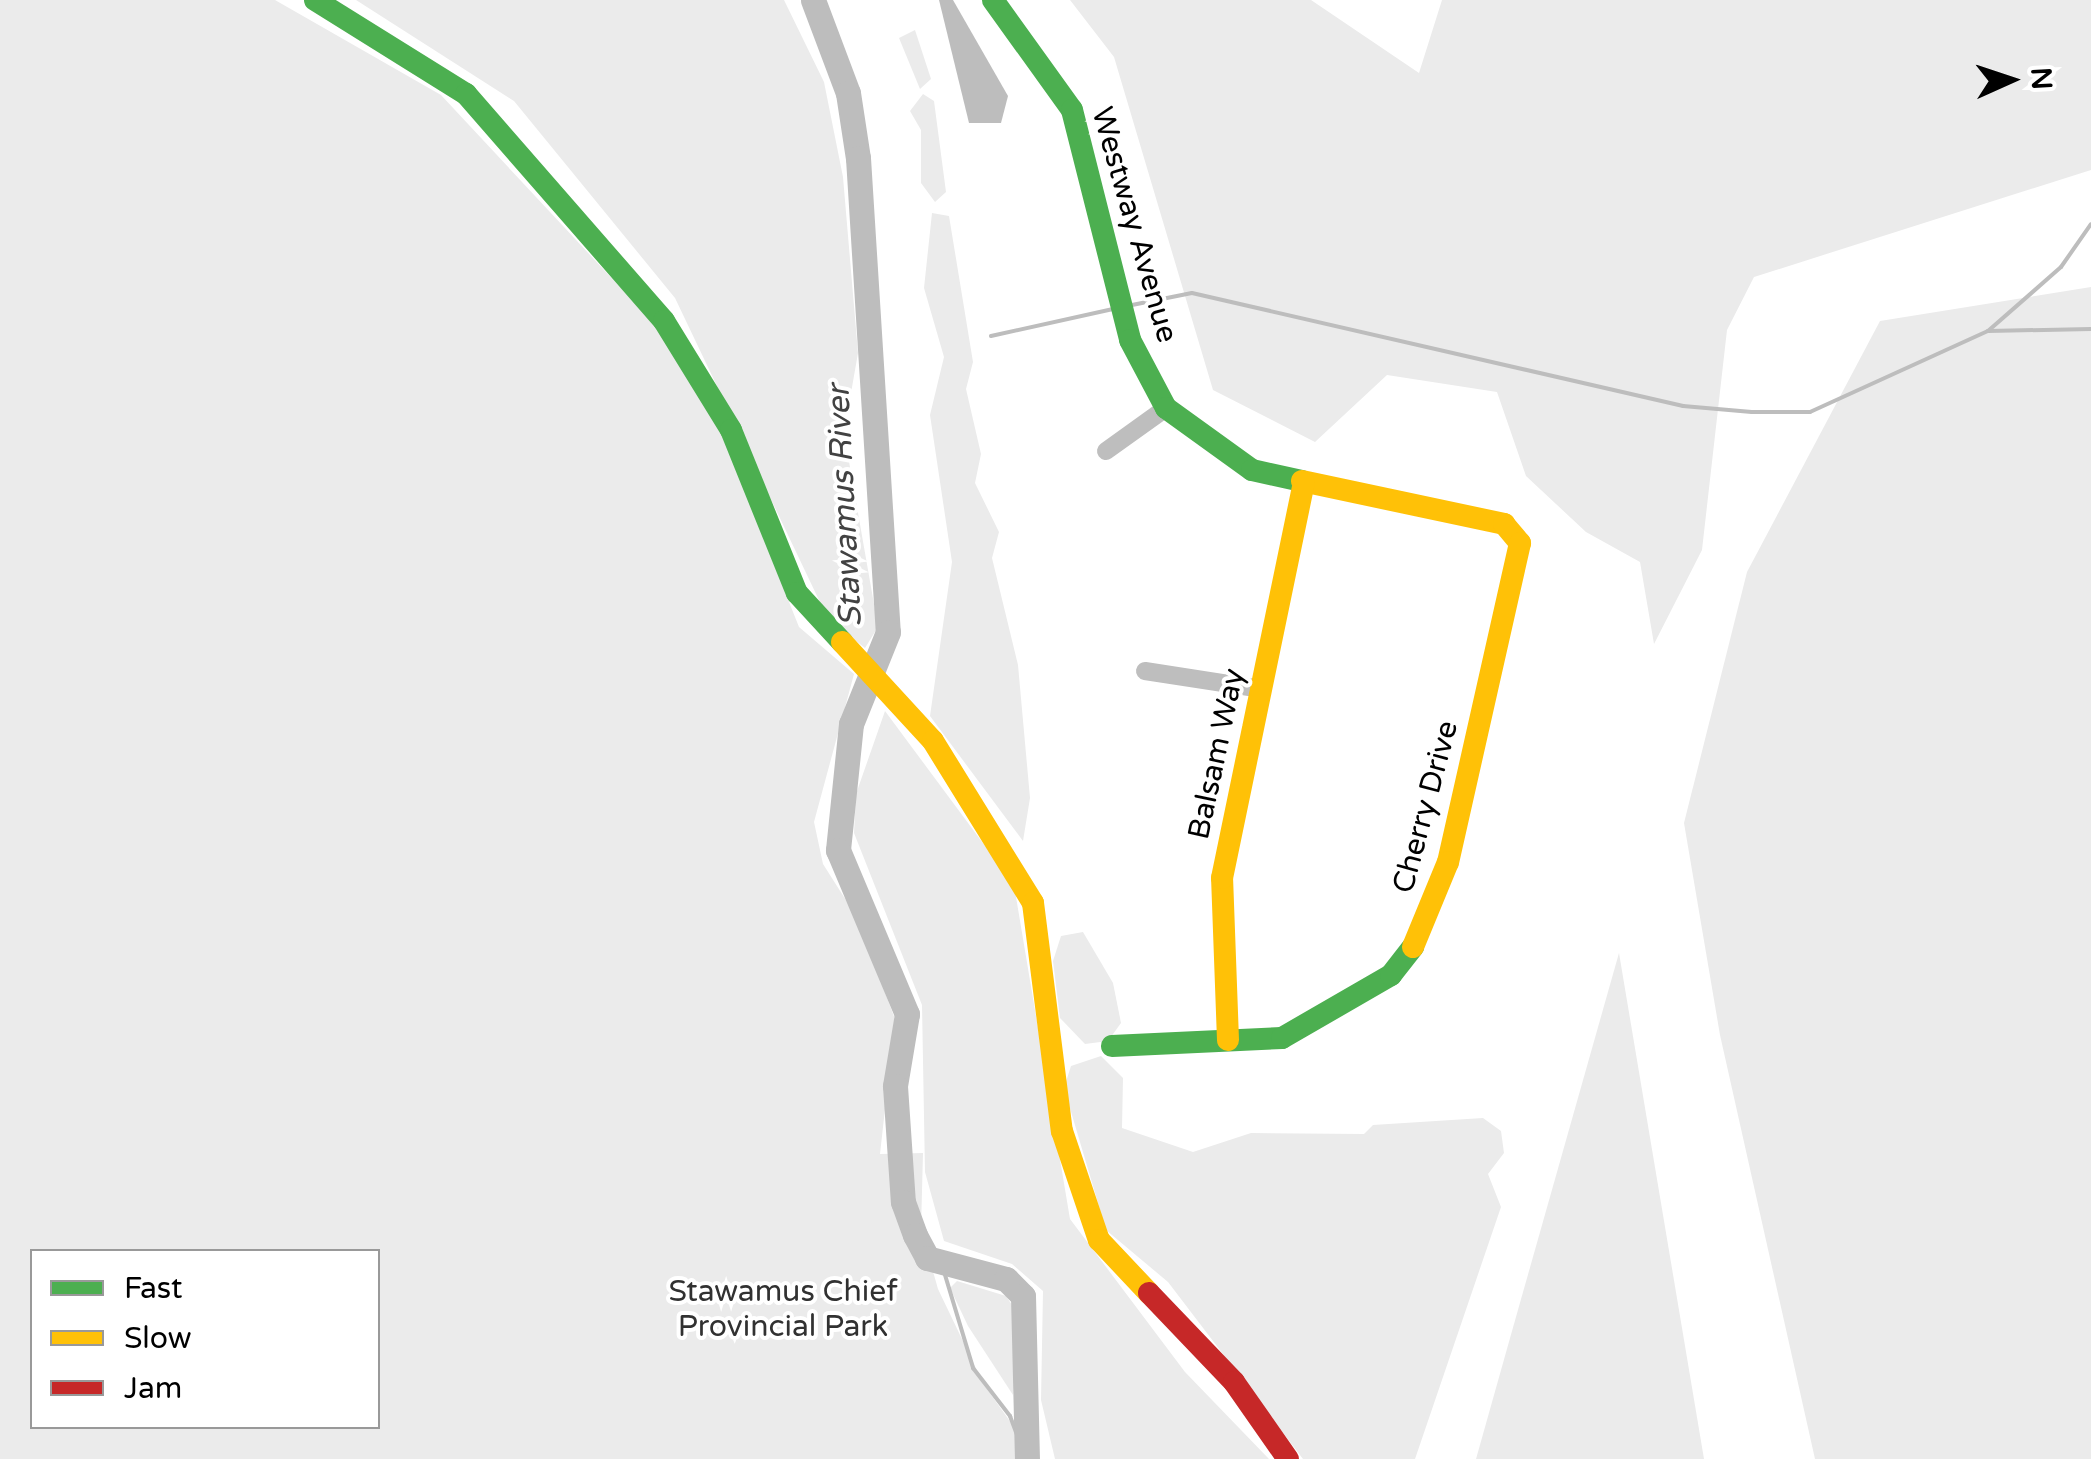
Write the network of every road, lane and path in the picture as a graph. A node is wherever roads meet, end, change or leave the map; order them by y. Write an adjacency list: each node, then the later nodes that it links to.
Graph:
1 (316, 0): 11 (street)
2 (994, 0): 3 (street, Westway Avenue)
3 (1166, 408): 4 (street); 5 (street, Westway Avenue)
4 (1106, 451)
5 (1304, 483): 6 (street, Westway Avenue); 8 (street, Balsam Way)
6 (1514, 532): 9 (street, Cherry Drive)
7 (1145, 671): 8 (street)
8 (1261, 689): 9 (street, Balsam Way)
9 (1228, 1040): 10 (street, Cherry Drive)
10 (1112, 1046)
11 (1288, 1459)

